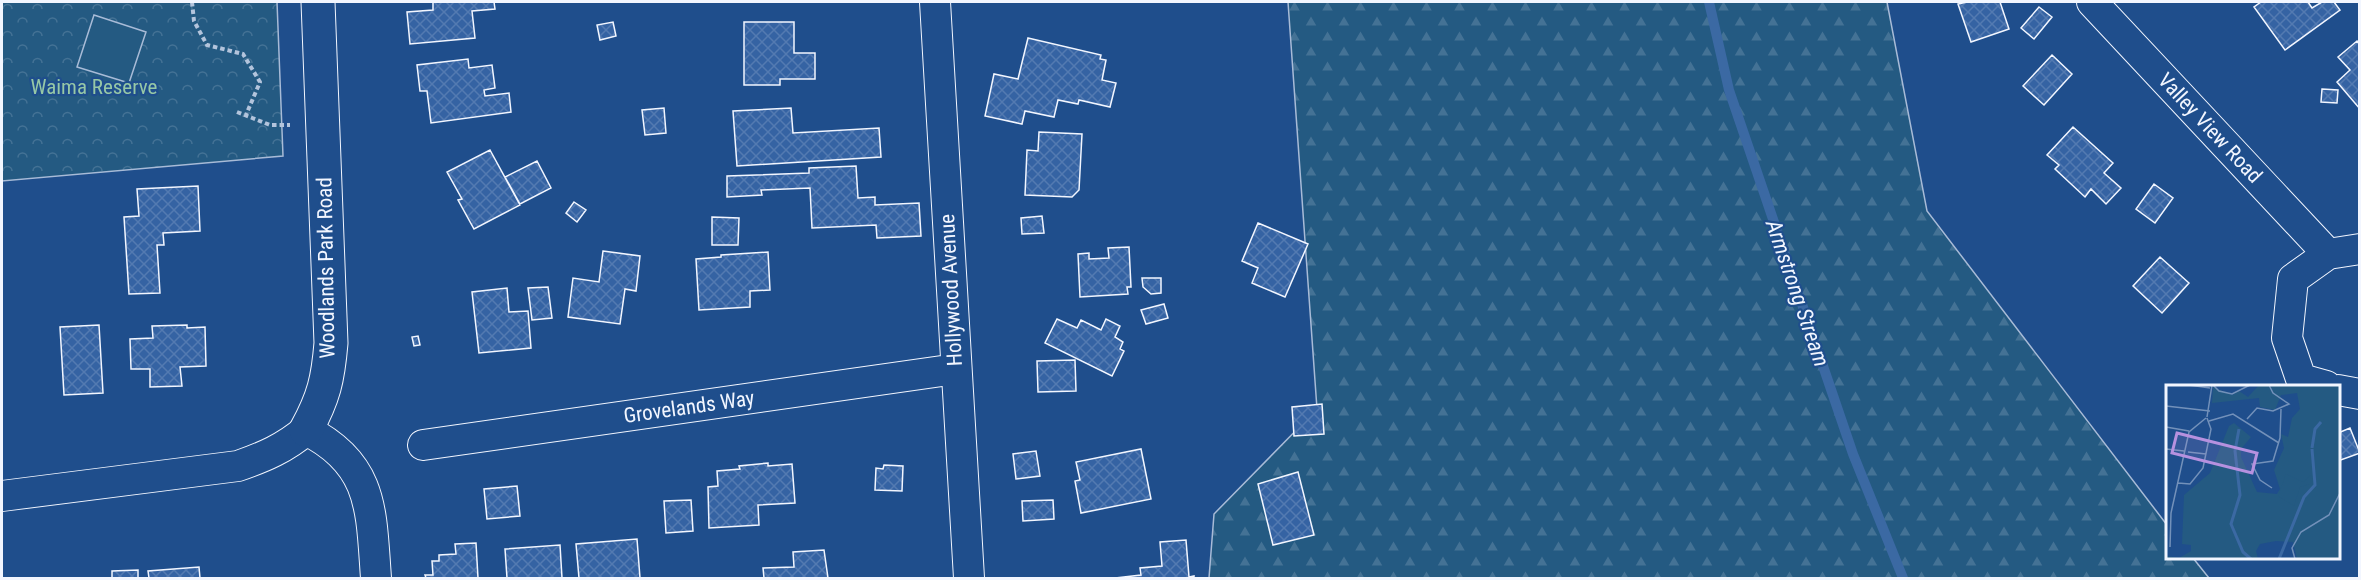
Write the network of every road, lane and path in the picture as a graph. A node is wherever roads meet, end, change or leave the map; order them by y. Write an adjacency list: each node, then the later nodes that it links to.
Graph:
1 (192, 2): 6 (path)
2 (318, 2): 14 (street, Woodlands Park Road)
3 (935, 2): 10 (street, Hollywood Avenue)
4 (2092, 2): 9 (street, Valley View Road)
5 (237, 112): 6 (path)
6 (246, 115): 7 (path)
7 (299, 125)
8 (2360, 249): 9 (street)
9 (2328, 254): 11 (street)
10 (956, 369): 15 (street, Grovelands Way); 18 (street, Hollywood Avenue)
11 (2320, 385)
12 (2340, 390): 13 (street)
13 (2360, 394)
14 (306, 430): 16 (street, Woodlands Park Road); 17 (street)
15 (423, 445)
16 (2, 496)
17 (376, 579)
18 (969, 579)

